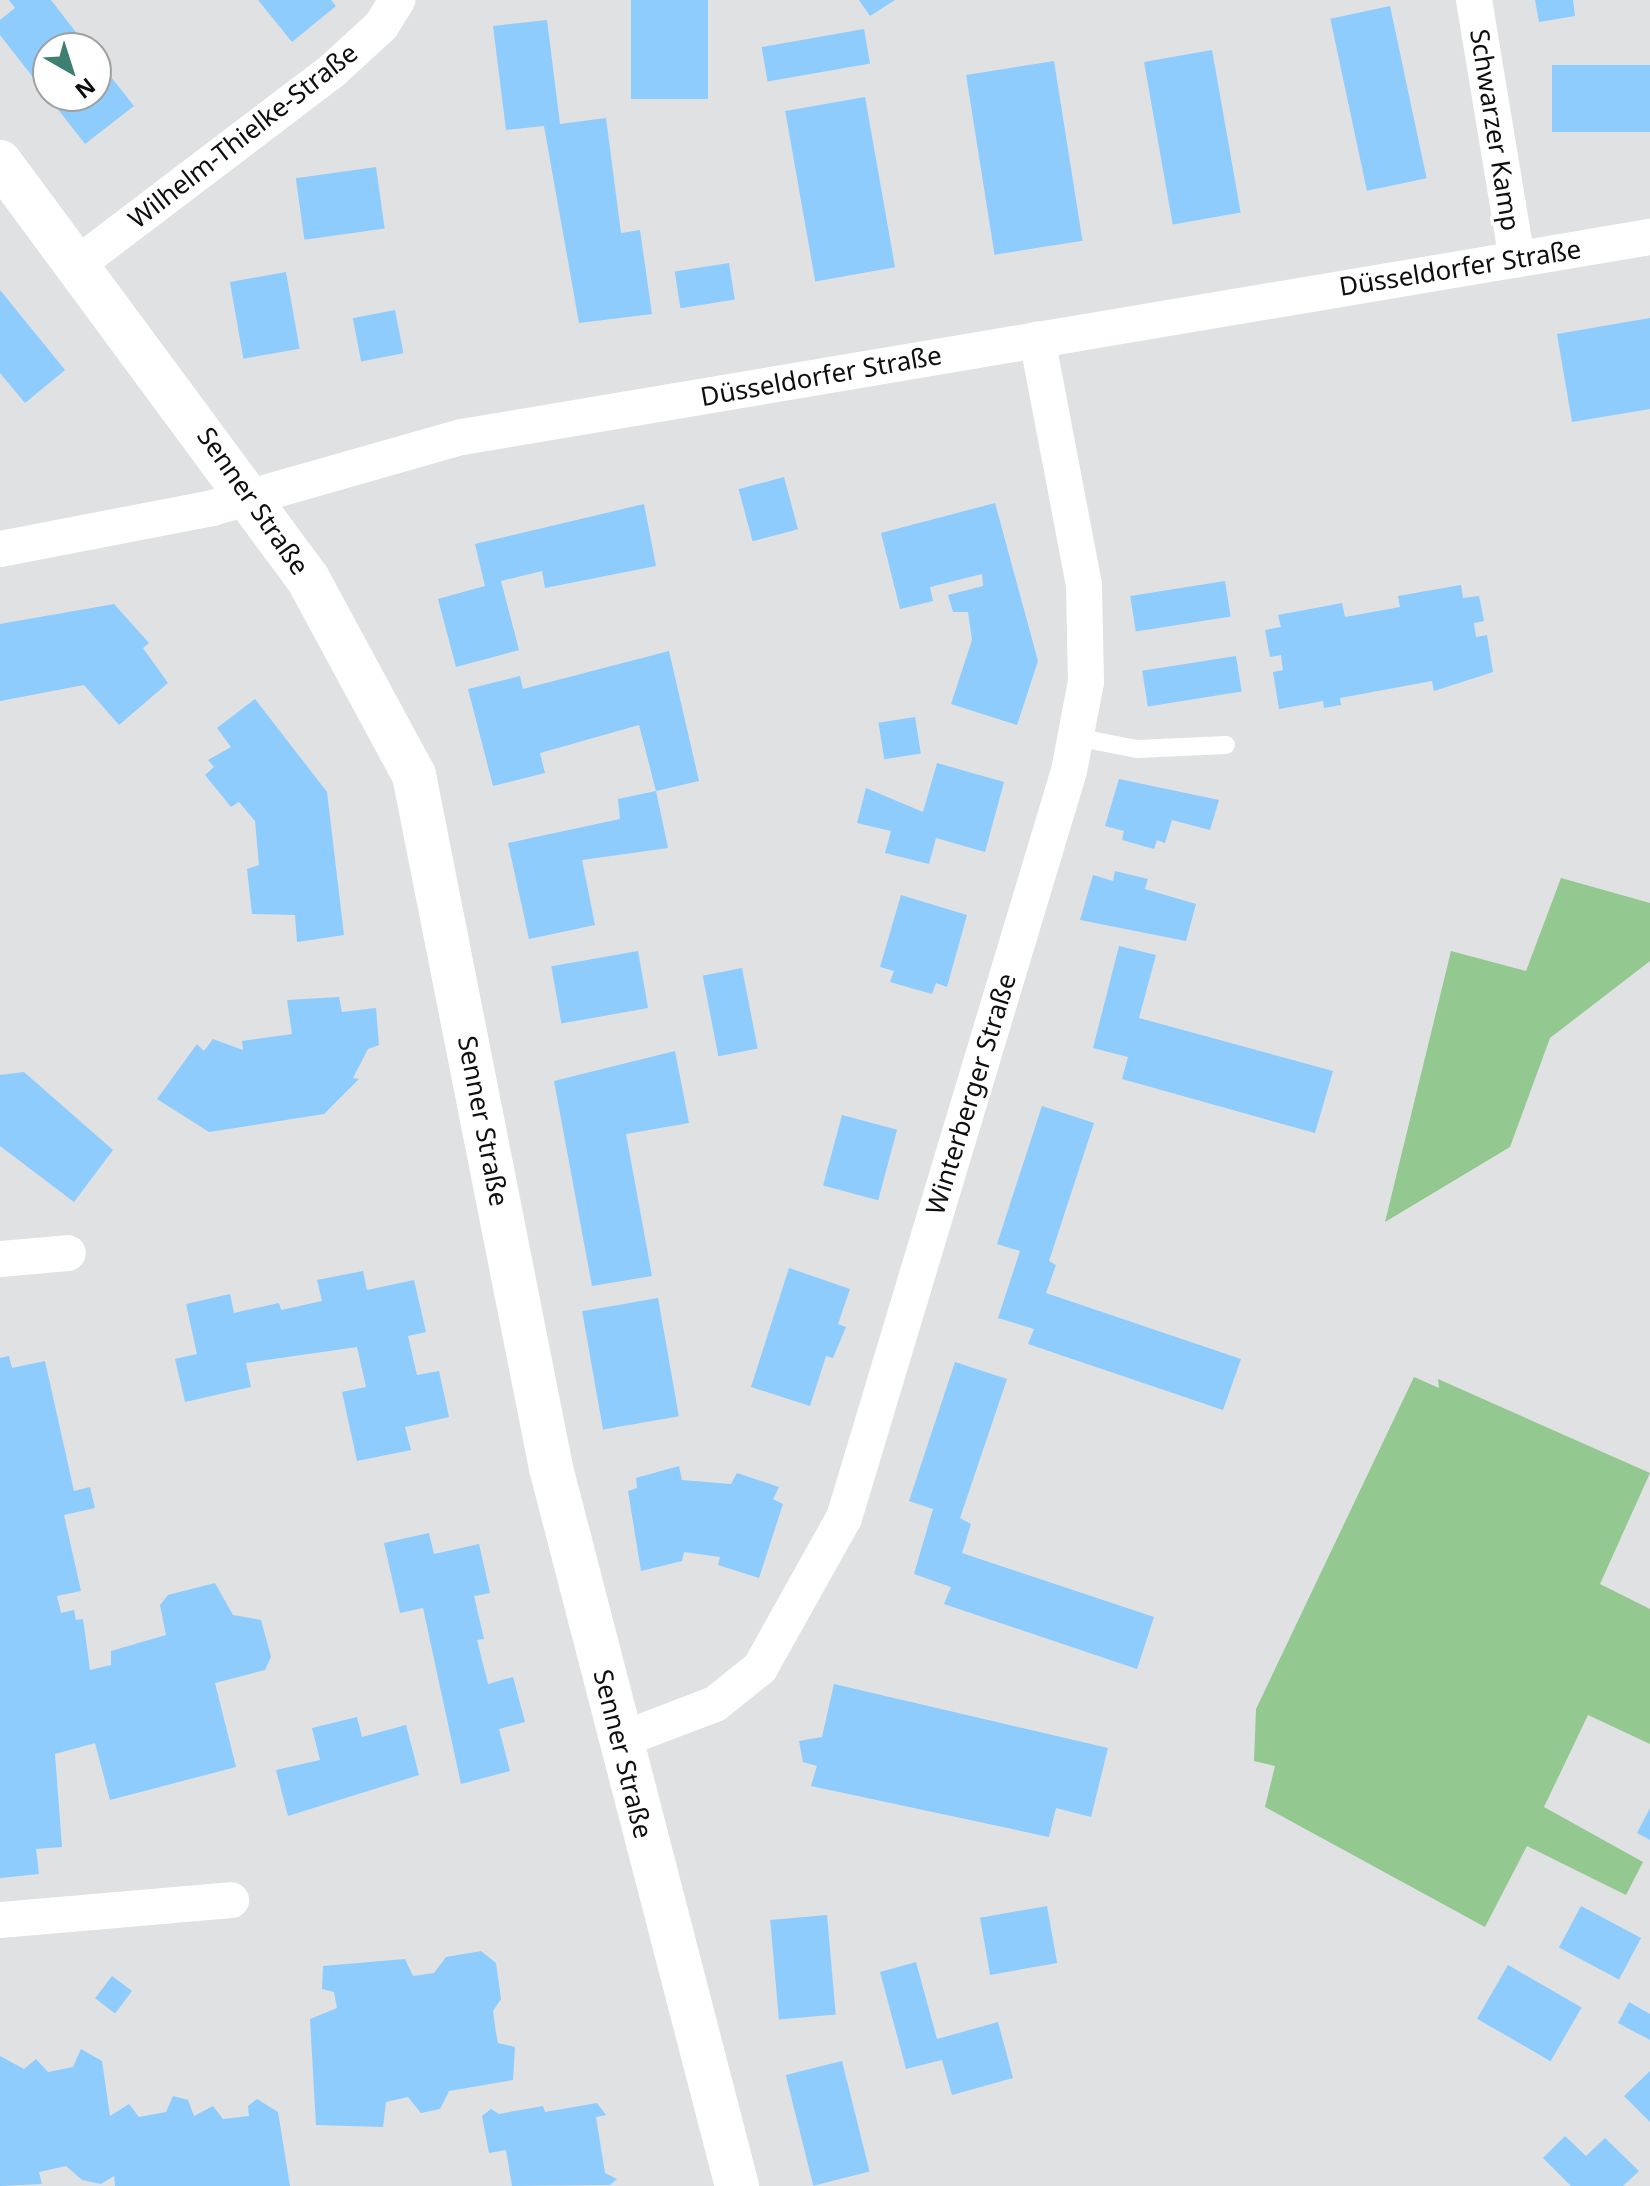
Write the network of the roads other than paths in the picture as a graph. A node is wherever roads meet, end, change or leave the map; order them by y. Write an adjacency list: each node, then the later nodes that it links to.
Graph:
1 (397, 0): 6 (street, Wilhelm-Thielke-Straße)
2 (1474, 0): 5 (street, Schwarzer Kamp)
3 (0, 162): 6 (street, Senner Straße)
4 (1650, 237): 5 (street, Düsseldorfer Straße)
5 (1517, 259): 7 (street, Düsseldorfer Straße)
6 (79, 263): 8 (street, Senner Straße)
7 (1037, 339): 8 (street, Düsseldorfer Straße); 10 (street, Winterberger Straße)
8 (252, 496): 9 (street, Düsseldorfer Straße); 14 (street, Senner Straße)
9 (0, 549)
10 (1075, 737): 11 (lane); 14 (street, Winterberger Straße)
11 (1226, 745)
12 (68, 1253): 13 (street)
13 (0, 1259)
14 (618, 1741): 17 (street, Senner Straße)
15 (231, 1900): 16 (street)
16 (0, 1920)
17 (737, 2186)

